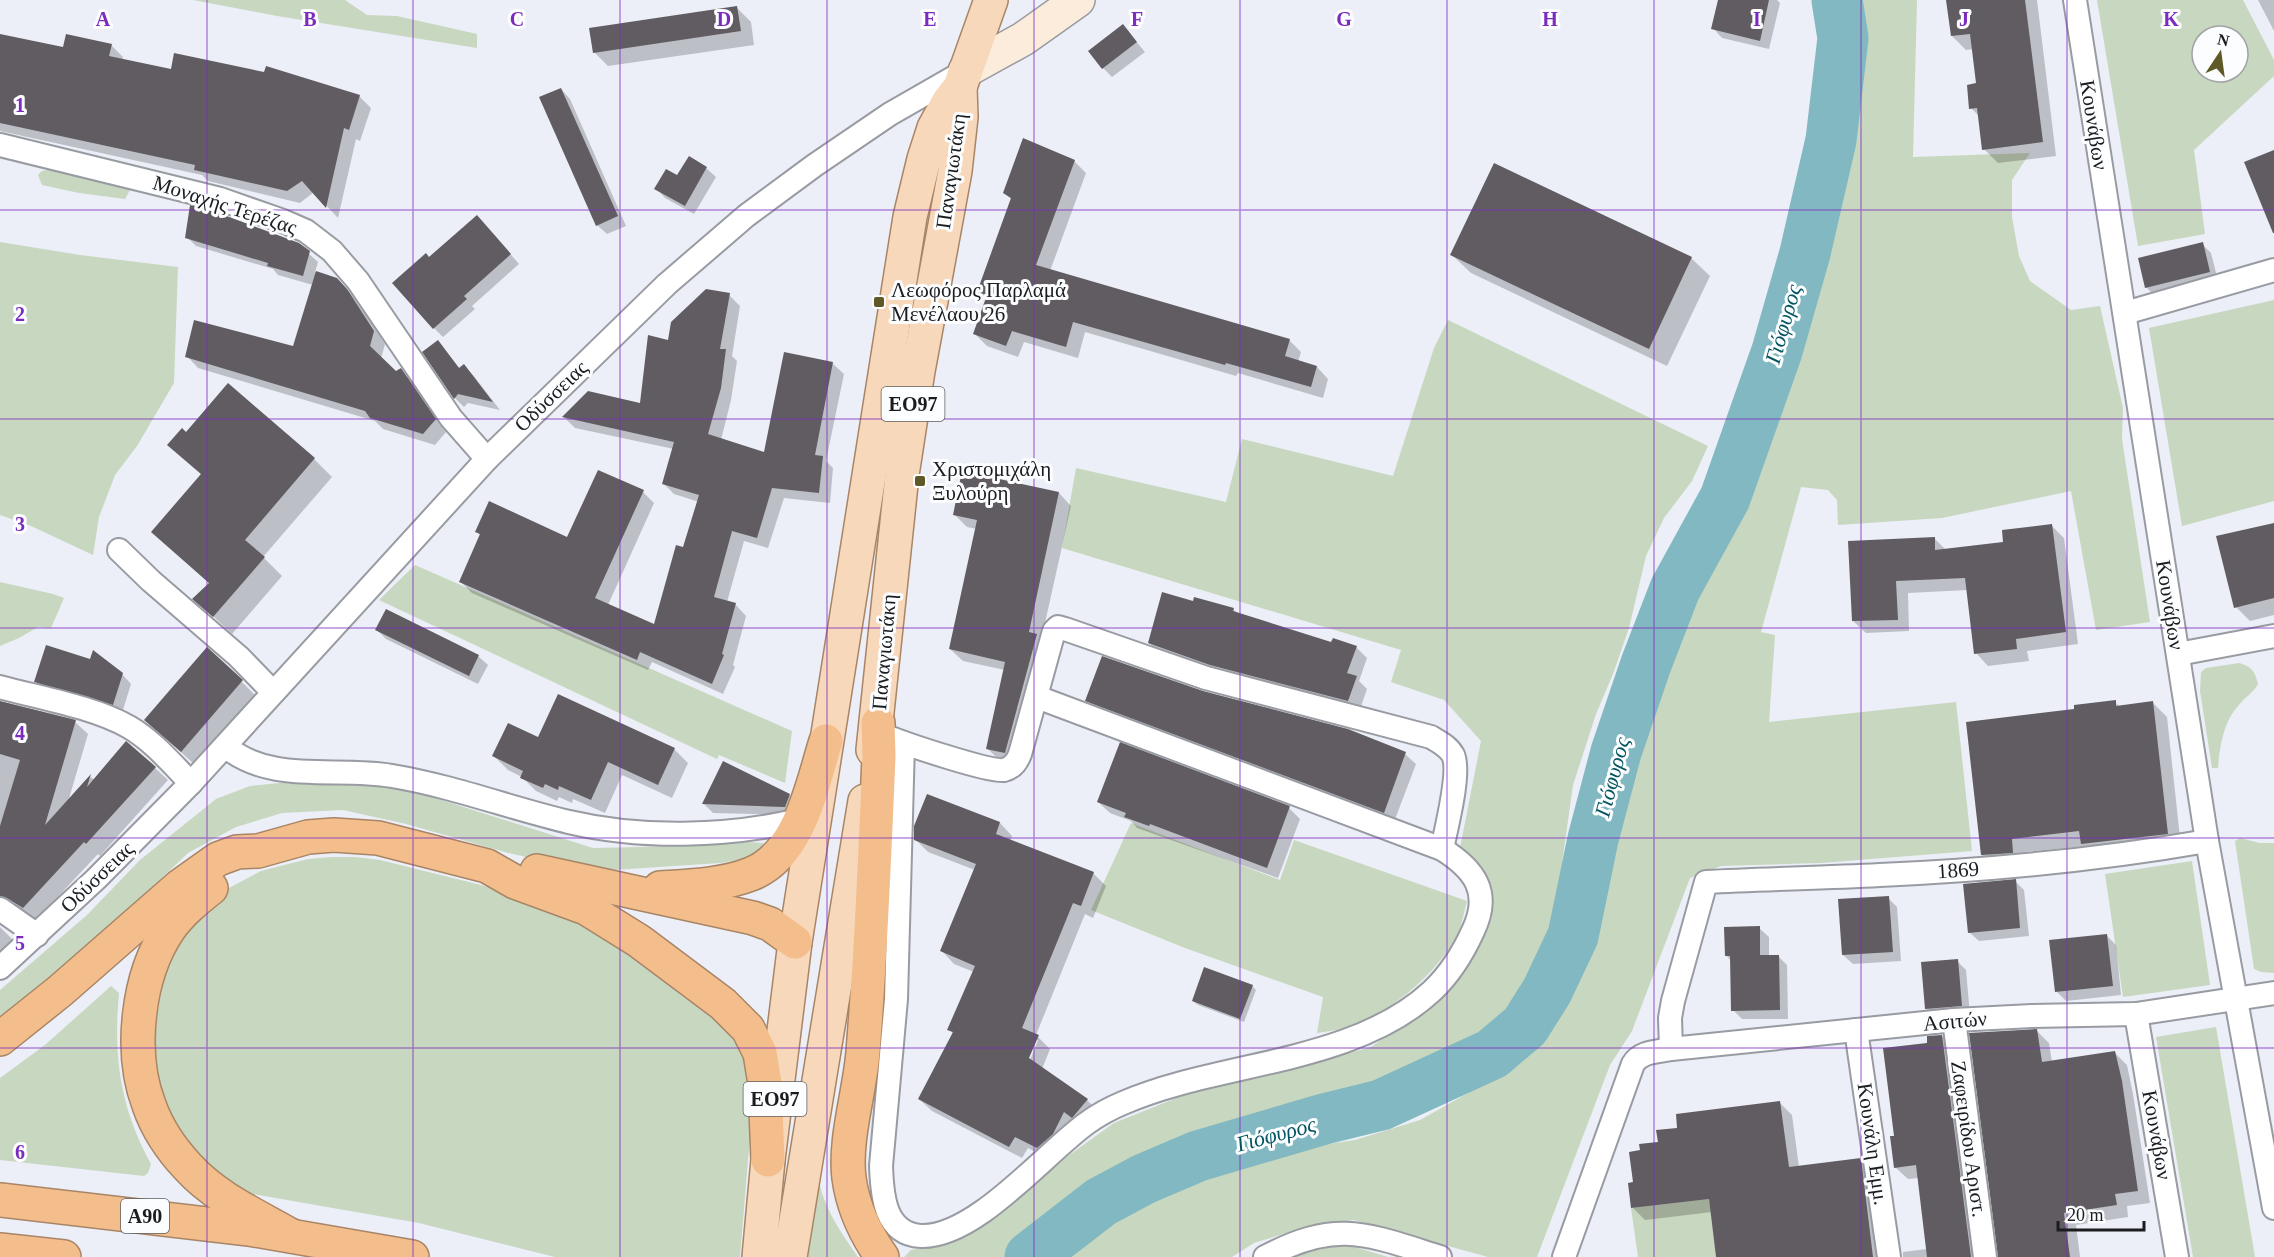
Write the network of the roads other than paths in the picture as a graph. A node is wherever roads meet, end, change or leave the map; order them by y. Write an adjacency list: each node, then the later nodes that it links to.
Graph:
1 (991, 0): 4 (main road, ΕΟ97)
2 (1078, 0): 4 (street)
3 (2075, 0): 7 (street, Κουνάβων)
4 (962, 79): 8 (street, Οδύσσειας); 15 (main road, Παναγιωτάκη / ΕΟ97); 16 (main road, Παναγιωτάκη / ΕΟ97)
5 (0, 145): 8 (street, Μοναχής Τερέζας)
6 (2274, 270): 7 (street)
7 (2125, 313): 11 (street, Κουνάβων)
8 (487, 459): 13 (street, Οδύσσειας)
9 (119, 550): 13 (street)
10 (2274, 636): 11 (street)
11 (2178, 654): 20 (street, Κουνάβων)
12 (0, 687): 18 (street)
13 (273, 692): 17 (street, Οδύσσειας)
14 (1037, 697): 15 (street); 21 (street); 21 (street)
15 (886, 733): 21 (street); 29 (main road, Παναγιωτάκη / ΕΟ97); 46 (highway)
16 (826, 741): 19 (highway); 27 (main road, ΕΟ97)
17 (225, 746): 18 (street, Οδύσσειας); 19 (street)
18 (191, 783): 26 (street, Οδύσσειας)
19 (799, 820): 24 (highway)
20 (2207, 842): 31 (street, Κουνάβων); 36 (street, 1869)
21 (1442, 849)
22 (258, 851): 23 (highway); 35 (highway); 40 (highway)
23 (487, 866): 24 (highway); 37 (highway)
24 (630, 891): 27 (highway)
25 (0, 909): 26 (street)
26 (37, 934): 28 (street, Οδύσσειας)
27 (795, 942): 29 (main road); 37 (main road, ΕΟ97)
28 (0, 968)
29 (838, 971): 45 (main road, ΕΟ97)
30 (2274, 993): 31 (street, Ασιτών)
31 (2237, 1000): 32 (street, Ασιτών); 39 (street, Κουνάβων)
32 (2136, 1014): 33 (street, Ασιτών); 52 (street, Κουνάβων)
33 (1954, 1020): 34 (street, Ασιτών); 51 (street, Ζαφειρίδου Αριστ.)
34 (1856, 1030): 36 (street, Ασιτών); 50 (street, Κουνάλη Εμμ.)
35 (0, 1039)
36 (1671, 1049): 49 (street, Ασιτών)
37 (768, 1160): 44 (main road, ΕΟ97)
38 (0, 1200): 40 (highway, Α90)
39 (2274, 1208)
40 (290, 1235): 43 (highway, Α90)
41 (0, 1250): 42 (highway)
42 (64, 1257)
43 (412, 1257)
44 (759, 1257)
45 (790, 1257)
46 (882, 1257)
47 (1265, 1257): 48 (street)
48 (1440, 1257)
49 (1564, 1257)
50 (1889, 1257)
51 (1985, 1257)
52 (2177, 1257)

